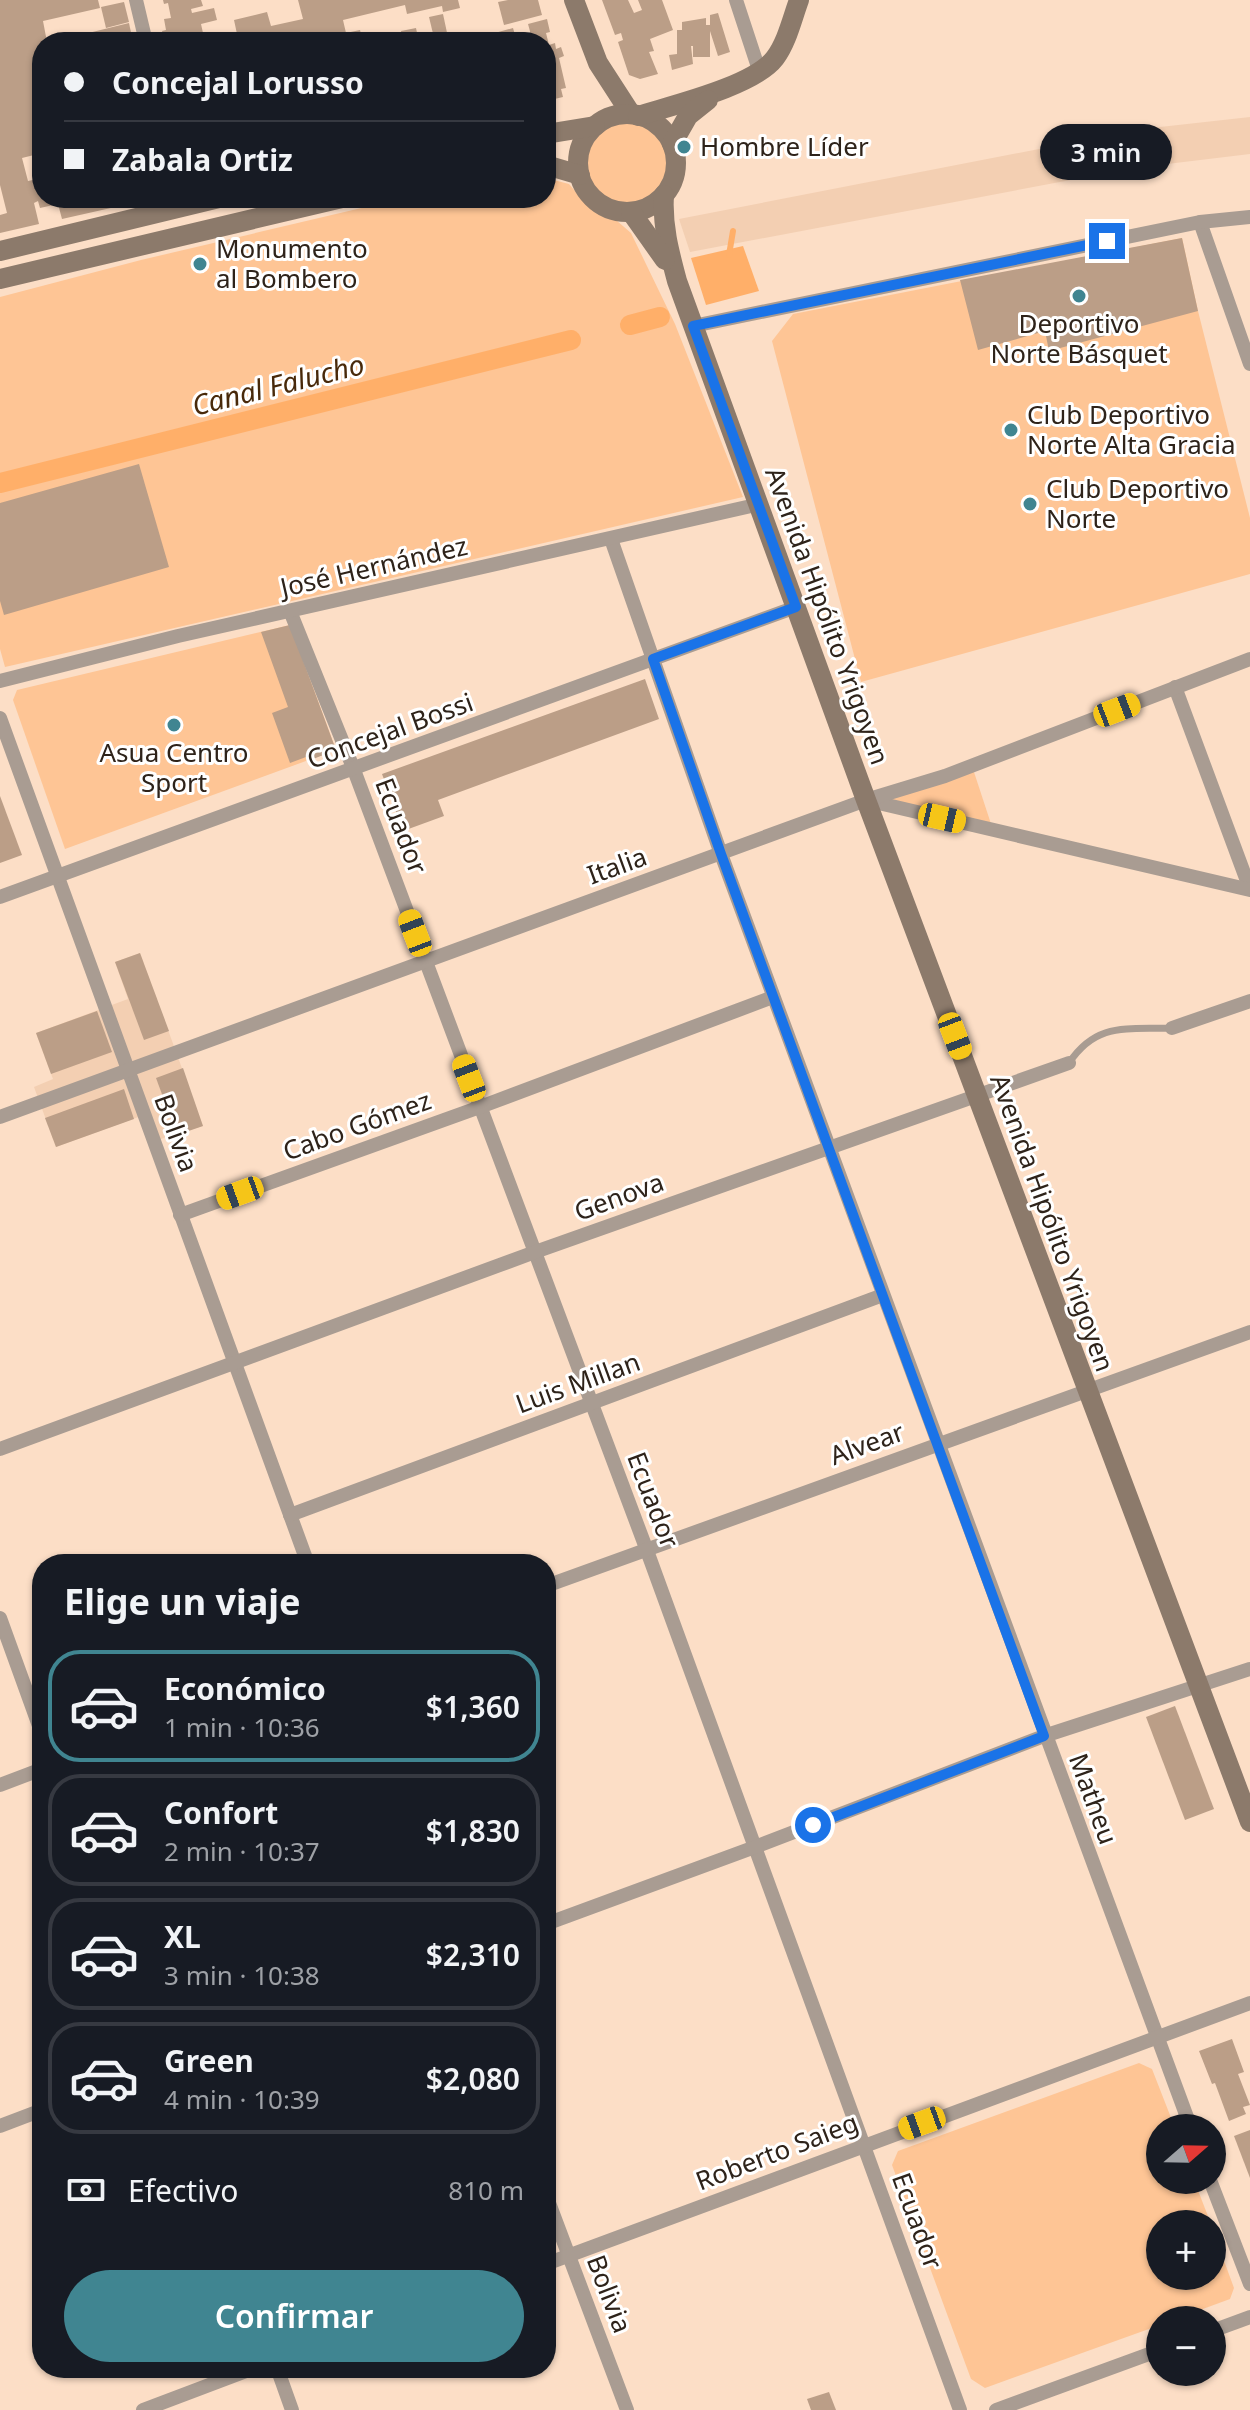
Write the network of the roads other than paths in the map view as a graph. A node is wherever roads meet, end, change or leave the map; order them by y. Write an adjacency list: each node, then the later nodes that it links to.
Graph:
1 (136, 0): 5 (street)
2 (574, 0): 6 (main road)
3 (736, 0): 7 (street)
4 (799, 0): 7 (main road)
5 (144, 32)
6 (598, 63): 9 (main road); 10 (main road)
7 (760, 73): 8 (main road)
8 (735, 83): 9 (main road); 12 (main road)
9 (634, 115): 10 (main road); 12 (main road)
10 (598, 124): 11 (main road); 14 (main road)
11 (556, 132)
12 (672, 144): 15 (main road)
13 (556, 168): 14 (main road)
14 (580, 175): 19 (main road)
15 (664, 195): 19 (main road); 27 (main road, Avenida Hipólito Yrigoyen)
16 (164, 208): 22 (main road)
17 (185, 208): 23 (street)
18 (299, 208): 23 (main road)
19 (631, 212): 27 (main road, Avenida Hipólito Yrigoyen)
20 (1250, 217): 21 (street)
21 (1200, 222): 28 (street); 29 (street)
22 (89, 230): 24 (main road); 25 (main road)
23 (191, 233): 25 (main road)
24 (0, 251)
25 (95, 256): 26 (main road)
26 (0, 279)
27 (677, 281): 28 (main road, Avenida Hipólito Yrigoyen)
28 (693, 326): 30 (main road, Avenida Hipólito Yrigoyen)
29 (1250, 364)
30 (760, 504): 31 (street, José Hernández); 32 (main road, Avenida Hipólito Yrigoyen)
31 (611, 539): 33 (street, José Hernández); 34 (street, Matheu)
32 (796, 607): 34 (street, Concejal Bossi); 40 (main road, Avenida Hipólito Yrigoyen)
33 (290, 611): 36 (street, José Hernández); 39 (street, Ecuador)
34 (653, 659): 39 (street, Concejal Bossi); 41 (street, Matheu)
35 (1250, 659): 37 (street, Italia)
36 (0, 681)
37 (1175, 687): 40 (street, Italia); 43 (street)
38 (0, 718): 42 (street, Bolivia)
39 (354, 770): 42 (street, Concejal Bossi); 45 (street, Ecuador)
40 (866, 800): 41 (street, Italia); 43 (street); 51 (main road, Avenida Hipólito Yrigoyen)
41 (721, 854): 45 (street, Italia); 46 (street, Matheu)
42 (57, 876): 44 (street, Concejal Bossi); 50 (street, Bolivia)
43 (1250, 890)
44 (0, 897)
45 (425, 960): 50 (street, Italia); 52 (street, Ecuador)
46 (773, 997): 52 (street, Cabo Gómez); 54 (street, Matheu)
47 (1250, 1001): 48 (street, Genova)
48 (1172, 1028): 49 (lane, Genova)
49 (1069, 1063): 51 (street, Genova)
50 (128, 1069): 53 (street, Italia); 55 (street, Bolivia)
51 (977, 1095): 54 (street, Genova); 60 (main road, Avenida Hipólito Yrigoyen)
52 (480, 1107): 55 (street, Cabo Gómez); 56 (street, Ecuador)
53 (0, 1117)
54 (829, 1148): 56 (street, Genova); 57 (street, Matheu)
55 (180, 1215): 59 (street, Bolivia)
56 (535, 1252): 59 (street, Genova); 61 (street, Ecuador)
57 (883, 1295): 61 (street, Luis Millan); 62 (street, Matheu)
58 (1250, 1332): 60 (street, Alvear)
59 (234, 1363): 63 (street, Genova); 64 (street, Bolivia)
60 (1086, 1389): 62 (street, Alvear); 70 (main road, Avenida Hipólito Yrigoyen)
61 (591, 1404): 64 (street, Luis Millan); 65 (street, Ecuador)
62 (937, 1445): 65 (street, Alvear); 72 (street, Matheu)
63 (0, 1449)
64 (290, 1515): 66 (street, Bolivia)
65 (646, 1548): 67 (street, Alvear); 76 (street, Ecuador)
66 (304, 1554)
67 (556, 1582)
68 (0, 1618): 71 (street)
69 (1250, 1669): 70 (street)
70 (1200, 1687): 72 (street); 75 (main road, Avenida Hipólito Yrigoyen)
71 (32, 1706)
72 (1044, 1736): 76 (street); 79 (street, Matheu)
73 (32, 1773): 74 (street)
74 (0, 1785)
75 (1250, 1822)
76 (755, 1847): 77 (street); 83 (street, Ecuador)
77 (556, 1920)
78 (1250, 2003): 79 (street, Roberto Saieg)
79 (1156, 2037): 81 (street, Matheu); 83 (street, Roberto Saieg)
80 (32, 2114): 82 (street)
81 (1186, 2114)
82 (0, 2126)
83 (863, 2144): 86 (street, Roberto Saieg); 97 (street, Ecuador)
84 (1215, 2194): 88 (street)
85 (556, 2222): 86 (street, Bolivia)
86 (569, 2256): 87 (street, Roberto Saieg); 96 (street, Bolivia)
87 (556, 2261)
88 (1250, 2284)
89 (1250, 2317): 90 (street)
90 (1226, 2326)
91 (1146, 2355): 98 (street)
92 (228, 2378): 94 (street)
93 (281, 2378): 95 (street)
94 (143, 2410)
95 (292, 2410)
96 (627, 2410)
97 (960, 2410)
98 (996, 2410)

